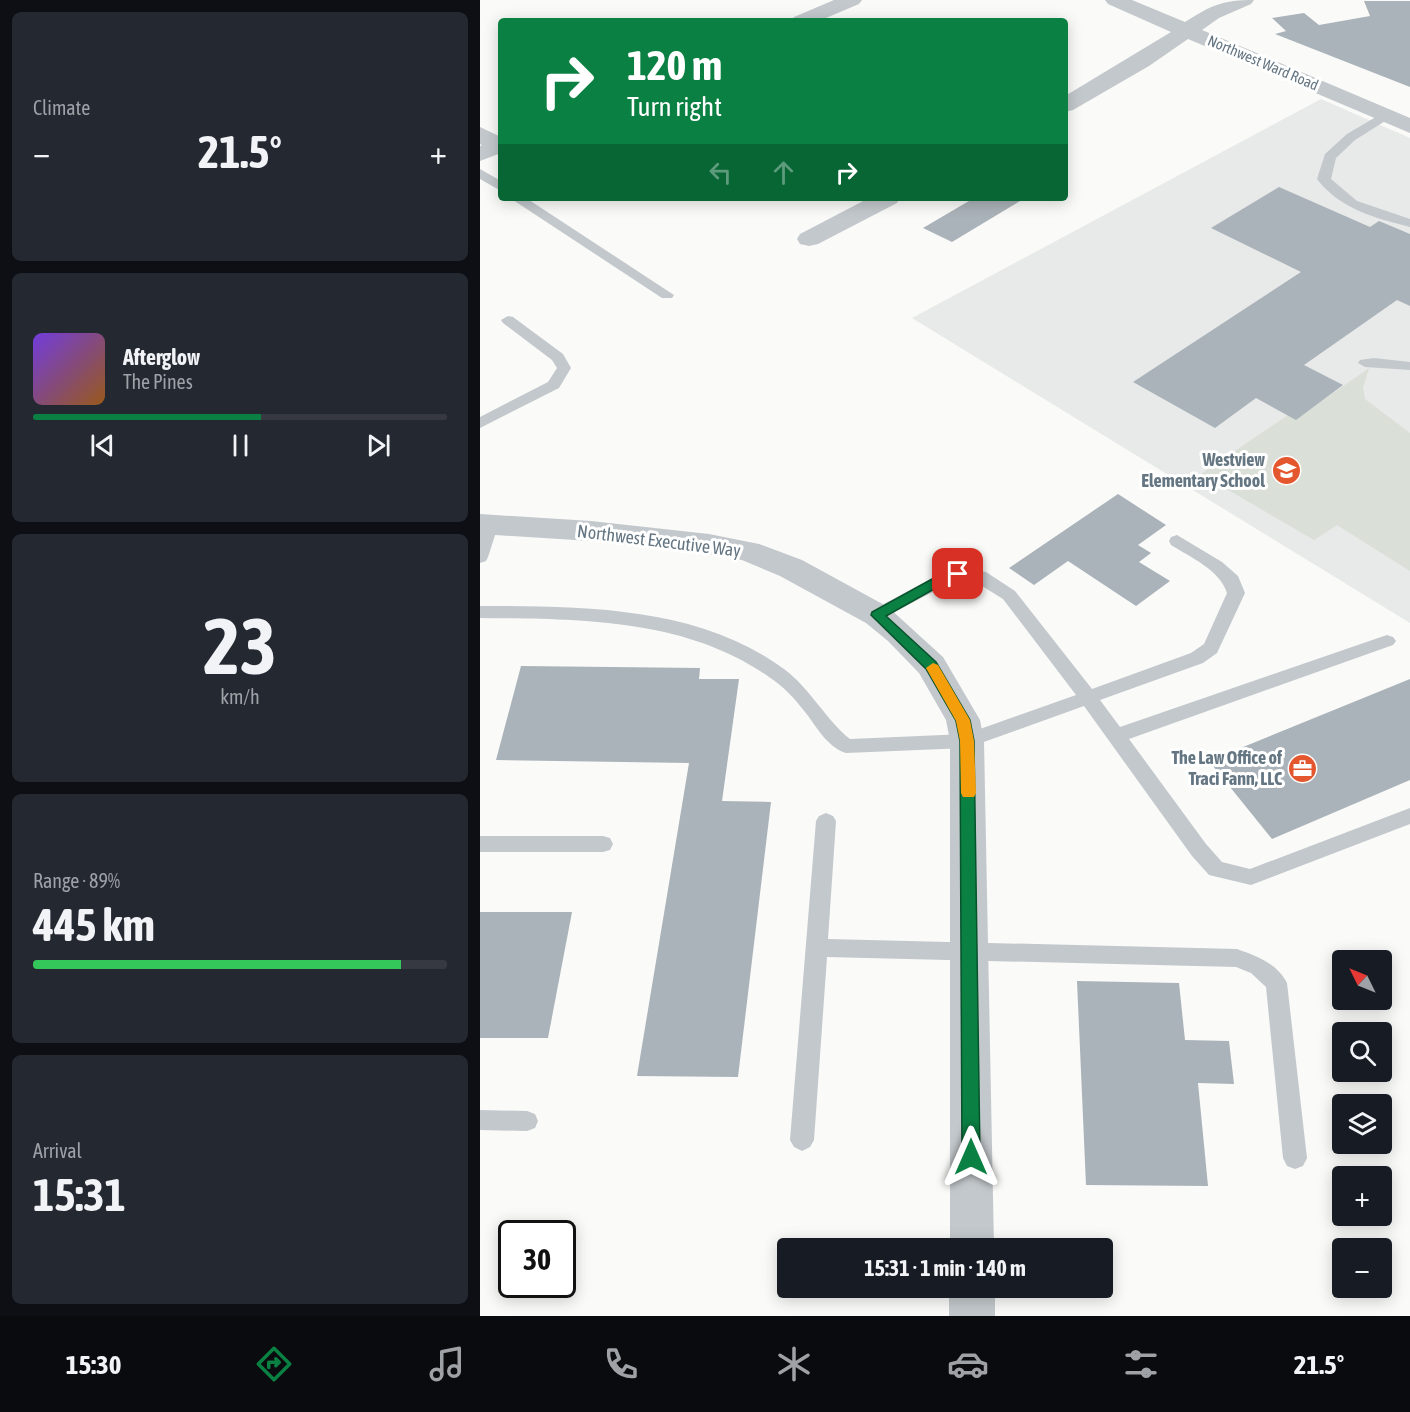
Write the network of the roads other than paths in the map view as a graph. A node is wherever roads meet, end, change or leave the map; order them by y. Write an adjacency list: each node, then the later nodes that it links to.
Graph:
1 (852, 0): 4 (street)
2 (1115, 0): 5 (street, Northwest Ward Road)
3 (1244, 0): 5 (street)
4 (808, 18)
5 (1186, 30): 6 (street); 7 (street, Northwest Ward Road)
6 (1068, 103)
7 (1386, 115): 8 (street, Northwest Ward Road); 13 (lane)
8 (1410, 126)
9 (480, 173): 10 (lane)
10 (498, 186)
11 (522, 201): 15 (lane)
12 (882, 201): 14 (street)
13 (1410, 223)
14 (809, 239)
15 (667, 294)
16 (508, 320): 19 (lane)
17 (1365, 363): 18 (lane)
18 (1410, 366)
19 (480, 423)
20 (483, 536): 23 (street, Northwest Executive Way)
21 (1177, 541): 25 (lane)
22 (480, 612): 27 (lane)
23 (877, 615): 25 (lane); 27 (street, Northwest Executive Way)
24 (1387, 641): 26 (lane)
25 (1088, 697): 26 (lane); 27 (lane)
26 (1116, 736): 28 (lane)
27 (967, 741): 33 (street, Northwest Executive Way)
28 (1410, 816)
29 (826, 821): 32 (lane)
30 (480, 844): 31 (lane)
31 (603, 844)
32 (817, 948): 33 (lane); 36 (lane)
33 (969, 952): 37 (lane); 38 (street, Northwest Executive Way)
34 (480, 1120): 35 (lane)
35 (527, 1121)
36 (802, 1140)
37 (1295, 1158)
38 (972, 1238)
39 (972, 1298): 40 (street)
40 (972, 1316)

